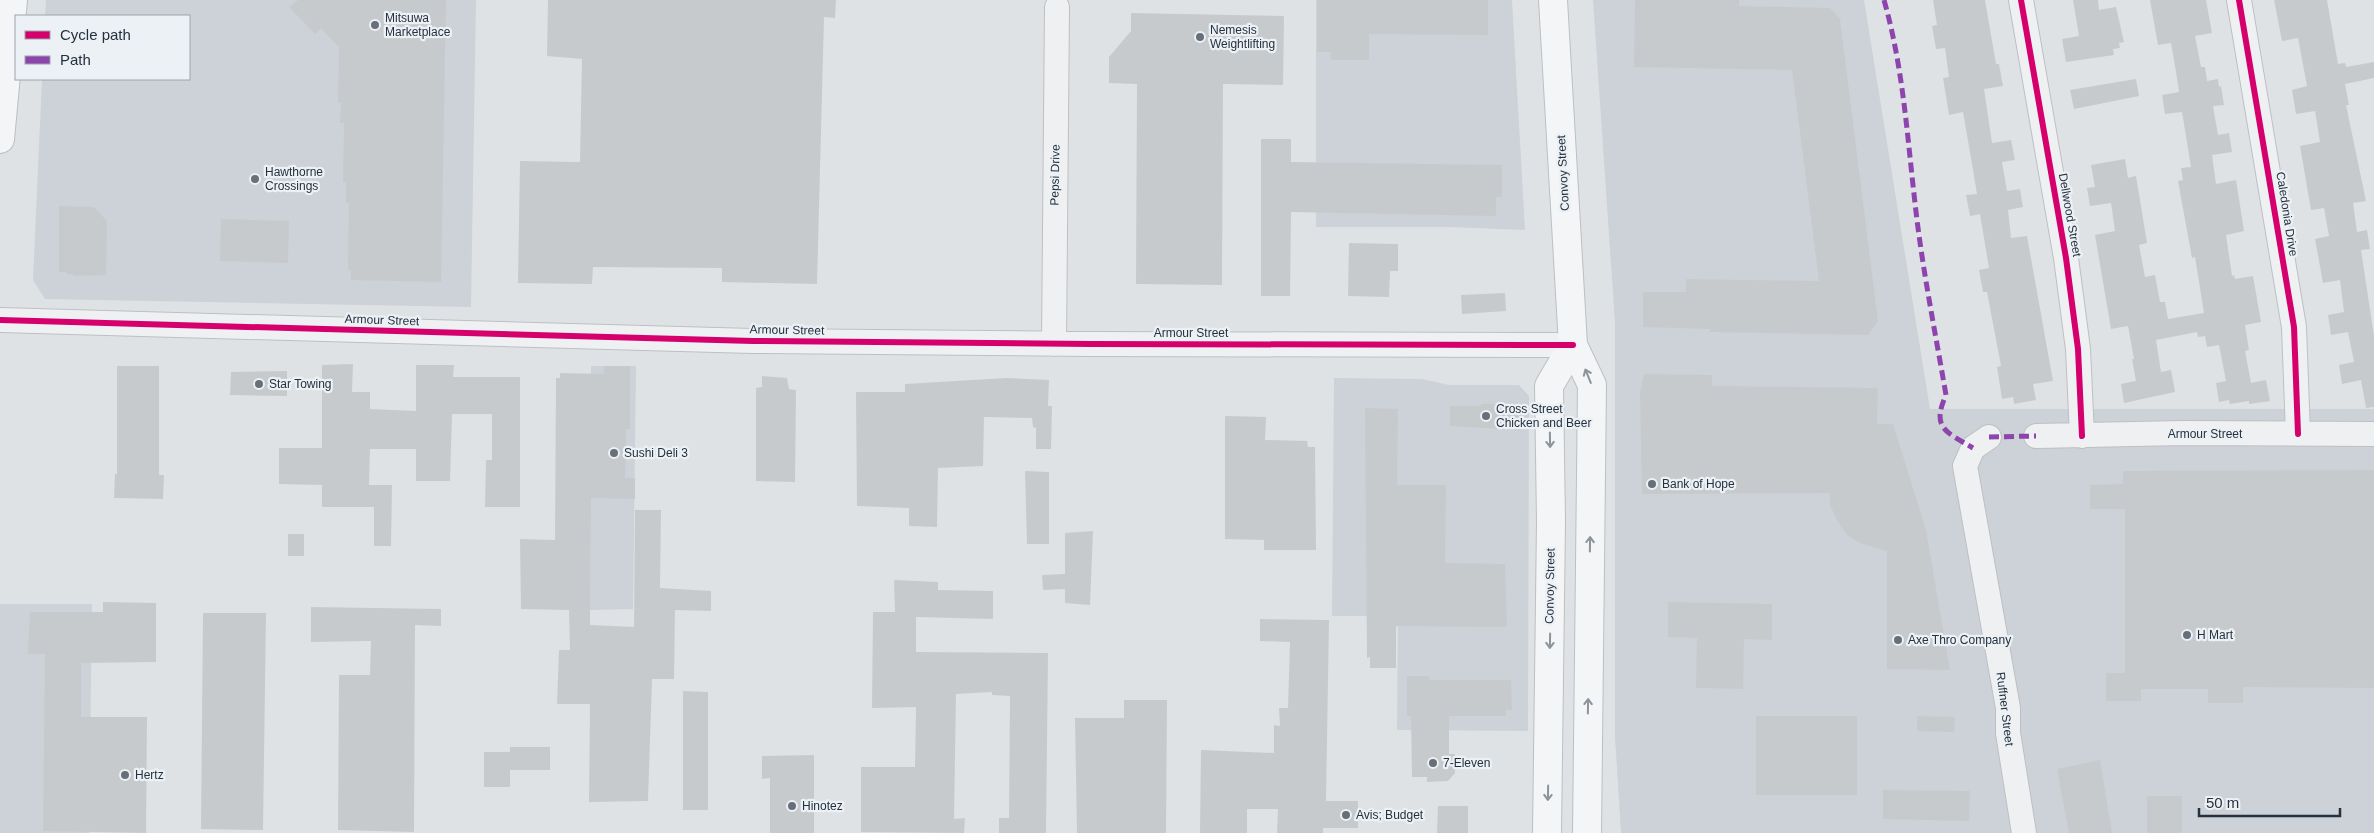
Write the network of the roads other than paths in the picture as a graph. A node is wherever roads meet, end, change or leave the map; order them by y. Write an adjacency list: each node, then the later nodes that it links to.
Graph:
1 (13, 0): 6 (main road)
2 (1553, 0): 9 (main road, Convoy Street)
3 (2021, 0): 13 (street, Dellwood Street)
4 (2239, 0): 10 (street, Caledonia Drive)
5 (1057, 7): 8 (street, Pepsi Drive)
6 (0, 139)
7 (0, 320): 8 (street, Armour Street)
8 (1054, 344): 9 (street, Armour Street)
9 (1573, 345): 15 (main road, Convoy Street, one-way to 15); 16 (main road, Convoy Street, one-way to 9)
10 (2298, 434): 11 (street, Armour Street); 13 (street, Armour Street)
11 (2374, 434)
12 (2036, 436): 13 (street, Armour Street)
13 (2082, 436)
14 (1989, 437): 17 (street, Ruffner Street)
15 (1547, 833)
16 (1587, 833)
17 (2024, 833)

